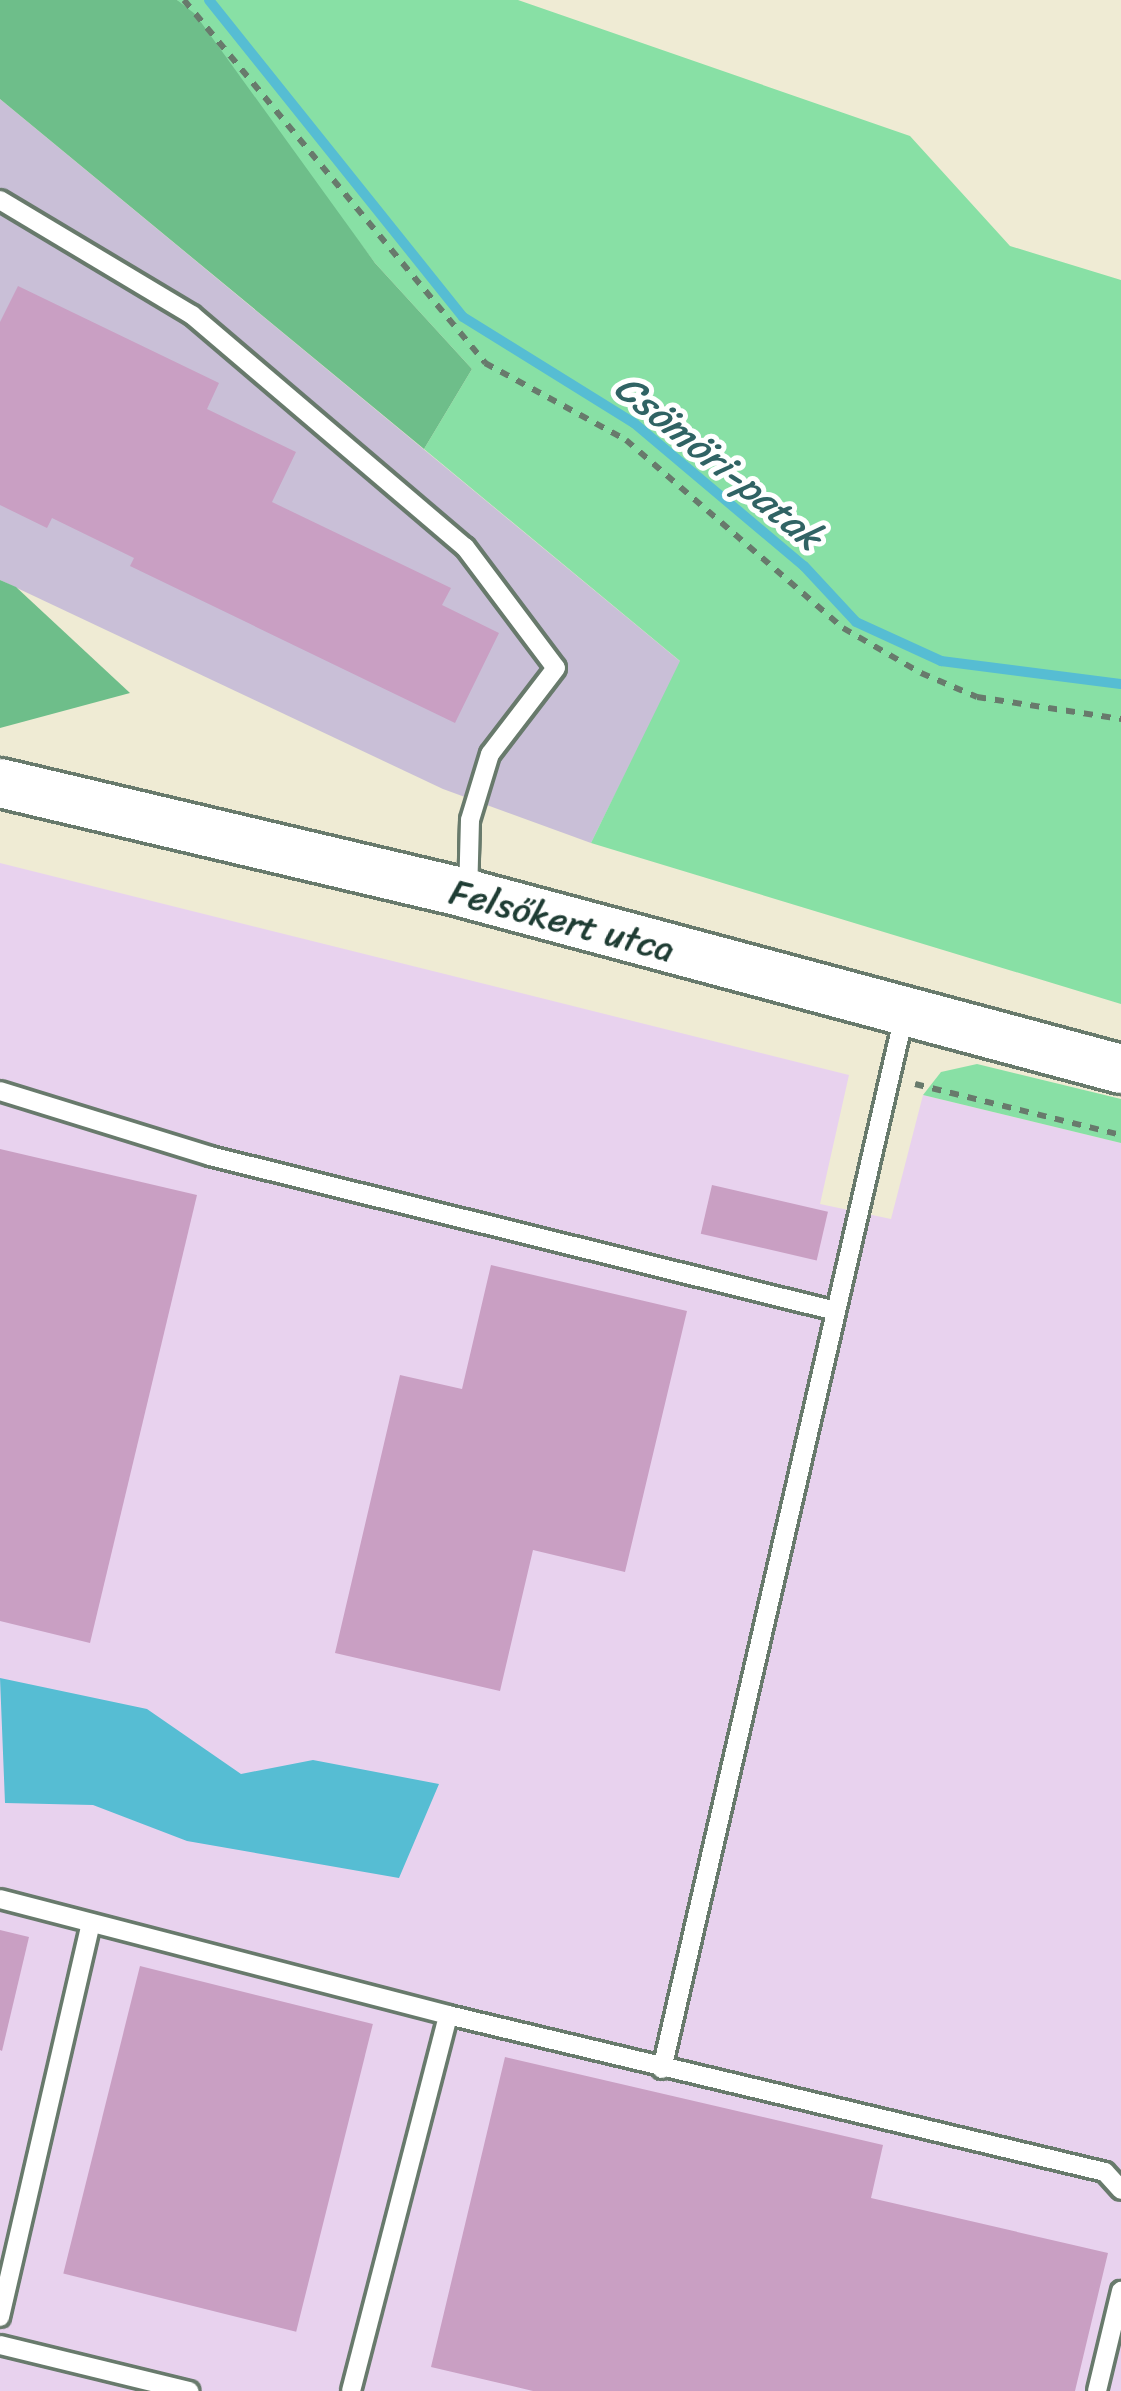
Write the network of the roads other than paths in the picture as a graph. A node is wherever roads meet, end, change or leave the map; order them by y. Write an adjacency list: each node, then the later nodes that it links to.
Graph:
1 (0, 200): 3 (lane)
2 (0, 783): 3 (street, Felsőkert utca)
3 (468, 894): 4 (street, Felsőkert utca)
4 (904, 1016): 5 (street, Felsőkert utca); 7 (lane)
5 (1121, 1069)
6 (0, 1091): 7 (lane)
7 (836, 1311): 11 (lane)
8 (0, 1899): 9 (lane)
9 (91, 1923): 10 (lane); 14 (lane)
10 (448, 2015): 11 (lane); 17 (lane)
11 (662, 2069): 12 (lane)
12 (1121, 2190)
13 (1121, 2291): 18 (lane)
14 (0, 2317)
15 (0, 2345): 16 (lane)
16 (189, 2391)
17 (351, 2391)
18 (1097, 2391)

